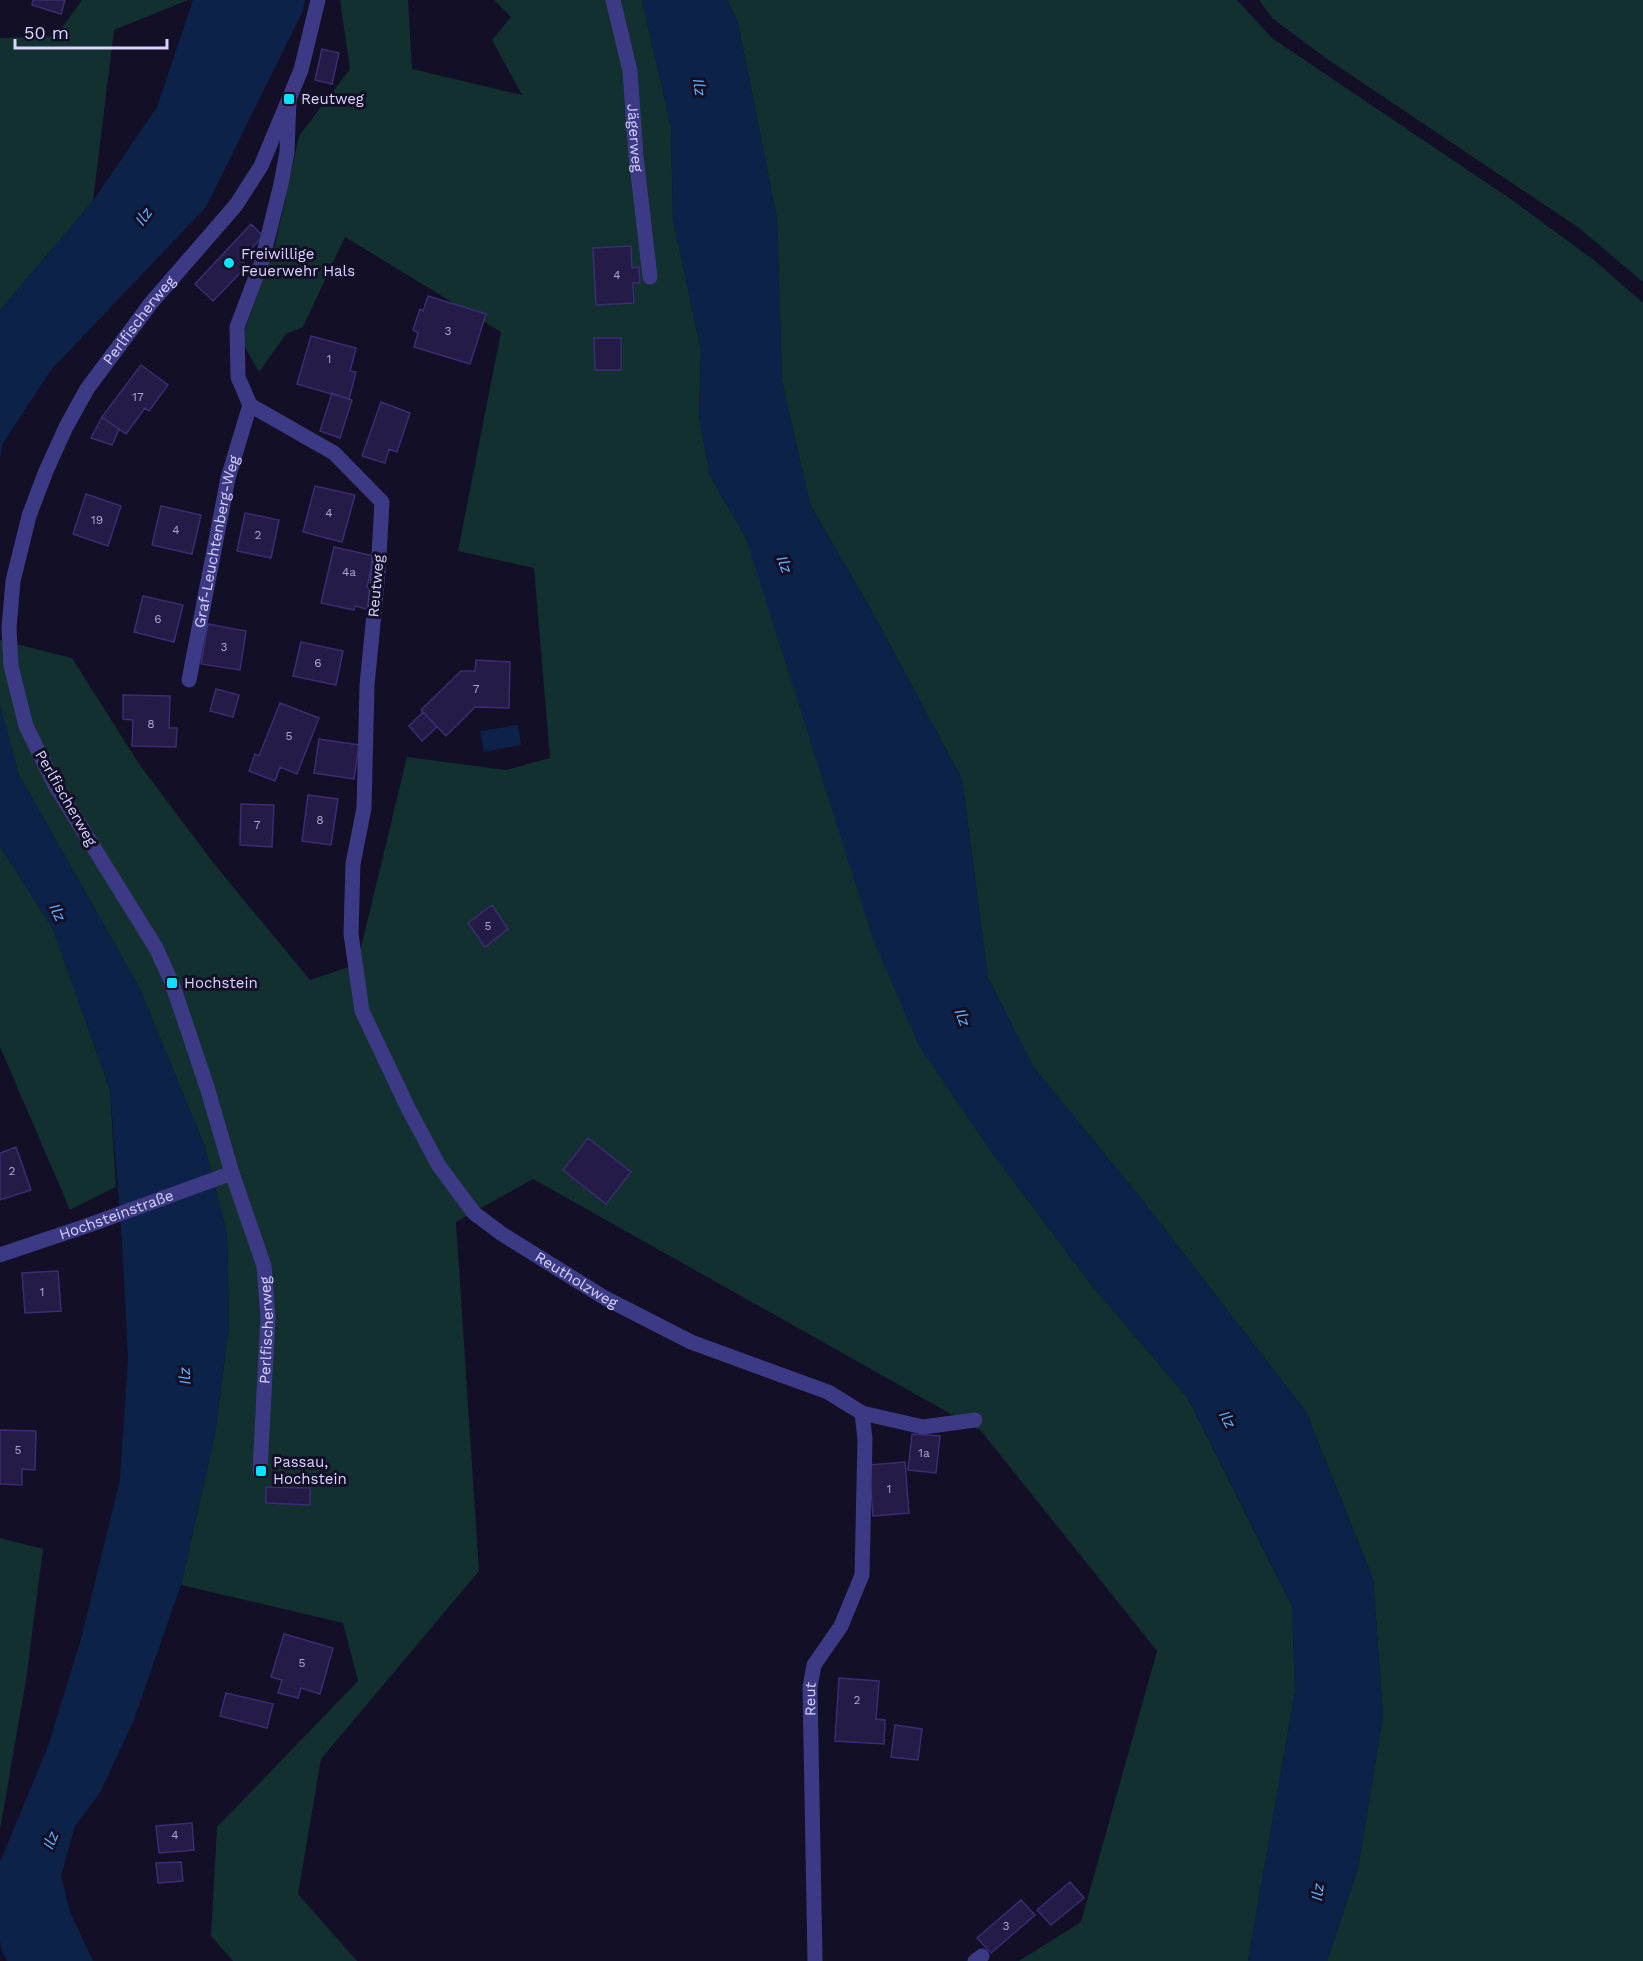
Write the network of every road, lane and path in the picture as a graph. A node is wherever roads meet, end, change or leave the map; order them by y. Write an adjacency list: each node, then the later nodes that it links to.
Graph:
1 (318, 0): 3 (street, Perlfischerweg)
2 (614, 0): 4 (street, Jägerweg)
3 (290, 99): 5 (street); 8 (street, Perlfischerweg)
4 (650, 277)
5 (250, 405): 6 (street, Graf-Leuchtenberg-Weg); 7 (street, Reutweg)
6 (189, 680)
7 (351, 934): 10 (street, Reutholzweg)
8 (232, 1173): 9 (street, Hochsteinstraße); 12 (street, Perlfischerweg)
9 (0, 1255)
10 (862, 1413): 11 (street, Reutholzweg); 13 (street, Reut)
11 (975, 1420)
12 (260, 1470)
13 (814, 1961)

